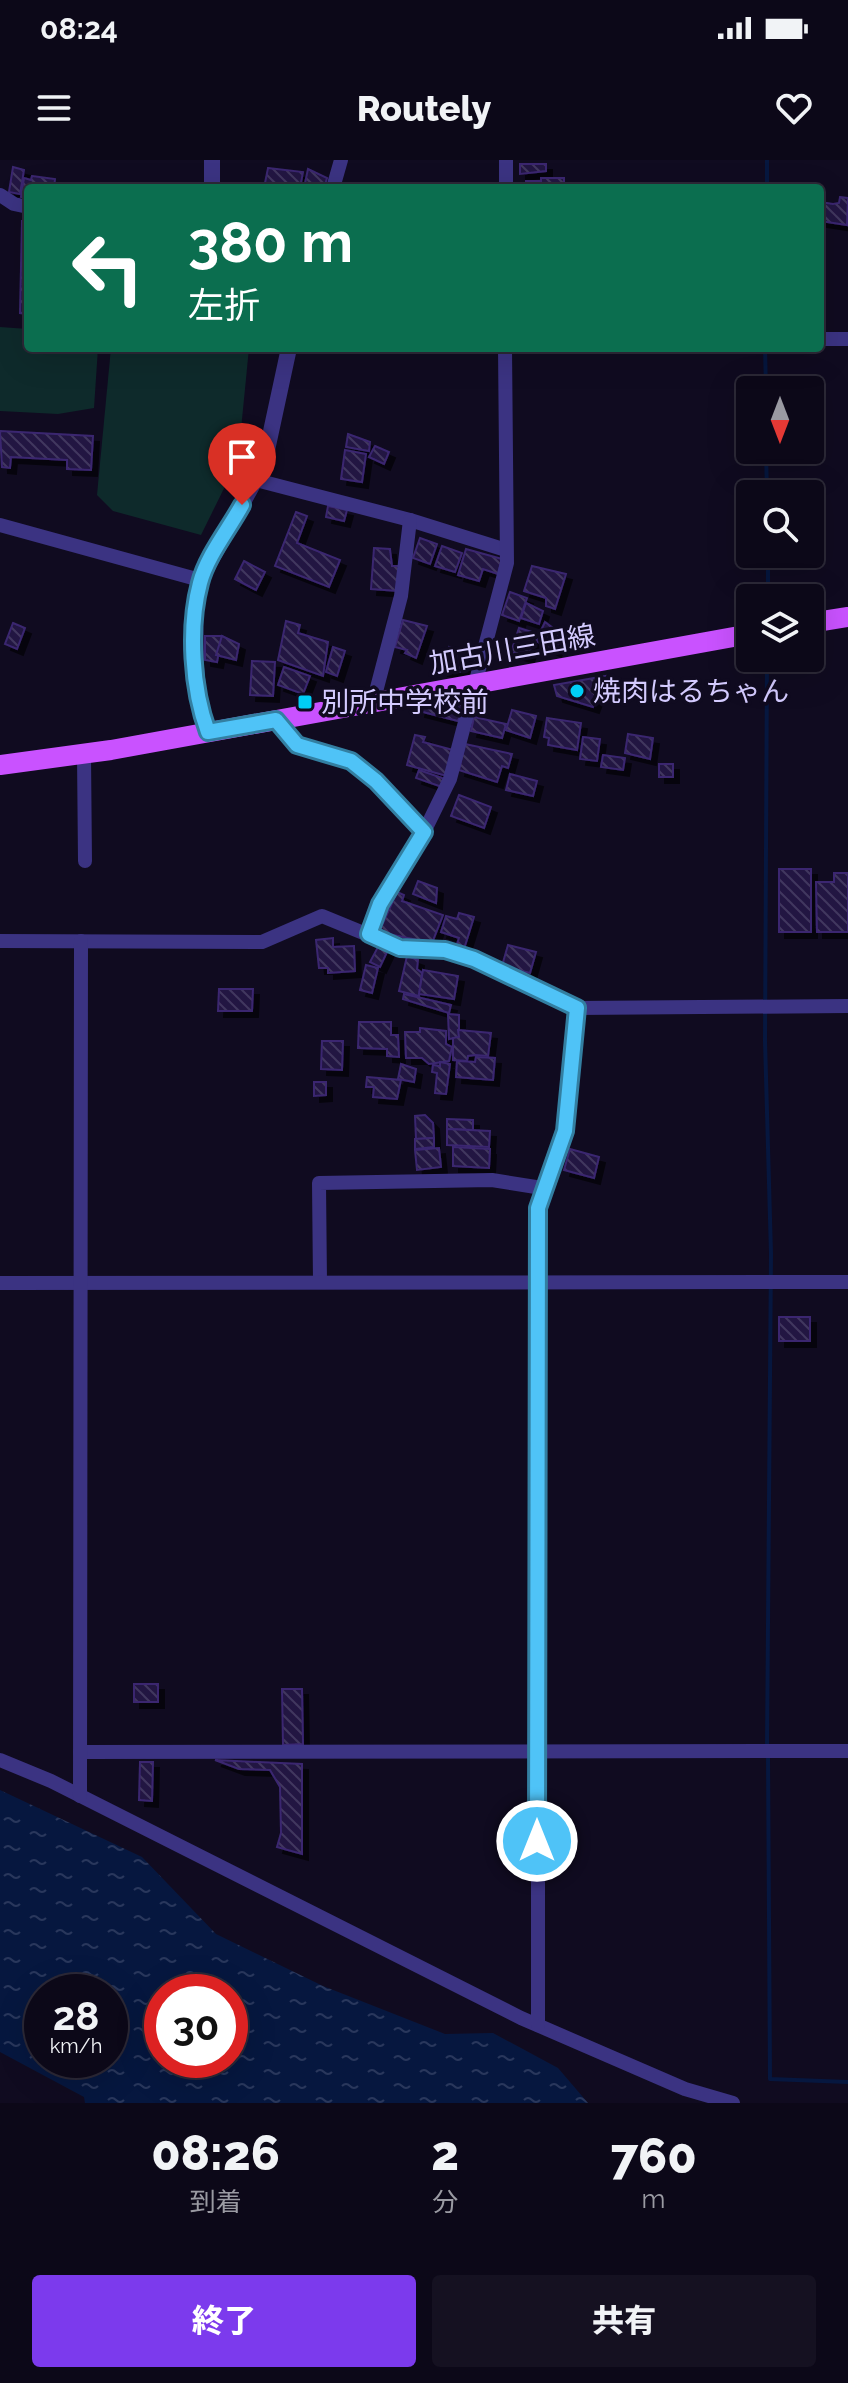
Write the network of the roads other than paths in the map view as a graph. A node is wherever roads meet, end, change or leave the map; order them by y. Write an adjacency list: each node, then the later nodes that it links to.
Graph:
1 (212, 160): 4 (street)
2 (341, 160): 5 (street)
3 (506, 160): 6 (street)
4 (212, 184)
5 (334, 184)
6 (506, 184)
7 (0, 195): 8 (street)
8 (24, 206)
9 (824, 339): 10 (street)
10 (848, 339)
11 (288, 352): 13 (street)
12 (505, 352): 16 (street)
13 (256, 480): 14 (street); 17 (street)
14 (410, 520): 16 (street); 22 (street)
15 (0, 525): 17 (street)
16 (506, 550): 21 (street)
17 (200, 580): 24 (street)
18 (848, 617): 19 (main road)
19 (824, 621)
20 (736, 637): 21 (main road, 加古川三田線)
21 (473, 684): 22 (main road, 加古川三田線); 27 (street)
22 (373, 703): 23 (main road, 加古川三田線)
23 (276, 720): 24 (main road, 加古川三田線); 27 (street)
24 (208, 732): 25 (main road, 加古川三田線)
25 (84, 755): 26 (main road, 加古川三田線); 28 (street)
26 (0, 765)
27 (424, 832): 29 (street)
28 (85, 861)
29 (369, 934): 31 (street); 33 (street)
30 (0, 941): 31 (street)
31 (81, 941): 39 (street)
32 (848, 1006): 33 (street)
33 (577, 1008): 34 (street)
34 (542, 1188): 35 (street); 36 (street)
35 (537, 1281): 36 (street); 37 (street); 40 (street)
36 (320, 1282): 39 (street)
37 (848, 1282)
38 (0, 1283): 39 (street)
39 (80, 1283): 42 (street)
40 (537, 1749): 41 (street); 42 (street); 45 (street)
41 (848, 1751)
42 (80, 1752): 44 (street)
43 (0, 1760): 44 (street)
44 (80, 1796): 45 (street)
45 (538, 2025): 46 (street)
46 (733, 2103)

